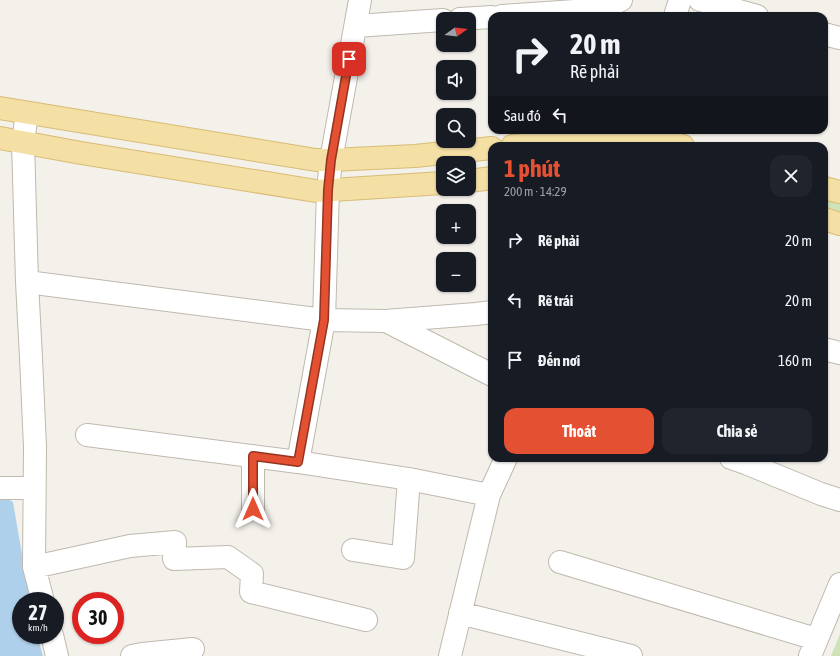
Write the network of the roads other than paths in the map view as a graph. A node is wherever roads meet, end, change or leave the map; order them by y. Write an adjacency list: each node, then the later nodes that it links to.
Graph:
1 (360, 0): 11 (street)
2 (621, 0): 5 (street)
3 (680, 0): 6 (street)
4 (700, 0): 7 (street)
5 (560, 12)
6 (676, 12)
7 (743, 12)
8 (488, 17): 9 (street)
9 (476, 18)
10 (436, 20): 11 (street)
11 (356, 26): 22 (street)
12 (828, 35): 13 (street)
13 (840, 38)
14 (0, 108): 15 (main road)
15 (27, 113): 18 (street); 22 (main road)
16 (632, 137): 19 (main road); 20 (main road)
17 (0, 138): 18 (main road)
18 (23, 142): 27 (main road); 31 (street)
19 (565, 142)
20 (666, 142)
21 (488, 148): 22 (main road)
22 (331, 160): 27 (street)
23 (488, 179): 24 (main road)
24 (476, 180)
25 (436, 183): 27 (main road)
26 (828, 189): 28 (main road)
27 (328, 190): 33 (street)
28 (840, 192)
29 (828, 220): 30 (main road)
30 (840, 224)
31 (27, 282): 33 (street); 45 (street)
32 (488, 313): 34 (street)
33 (324, 320): 34 (street); 40 (street)
34 (385, 321): 37 (street)
35 (828, 350): 36 (street)
36 (840, 353)
37 (488, 373)
38 (87, 435): 39 (street)
39 (253, 456): 40 (street); 48 (street)
40 (298, 462): 43 (street)
41 (504, 462): 46 (street)
42 (748, 462): 47 (street)
43 (409, 479): 46 (street); 49 (street)
44 (0, 488): 45 (street)
45 (34, 488): 51 (street)
46 (489, 495): 54 (street)
47 (840, 500)
48 (253, 509)
49 (353, 550)
50 (560, 562): 57 (street)
51 (34, 567): 53 (street); 55 (street)
52 (840, 584): 57 (street)
53 (41, 592)
54 (460, 613): 61 (street); 62 (street)
55 (366, 620)
56 (54, 644): 59 (street)
57 (813, 648)
58 (193, 649): 60 (street)
59 (57, 656)
60 (132, 656)
61 (450, 656)
62 (631, 656)

